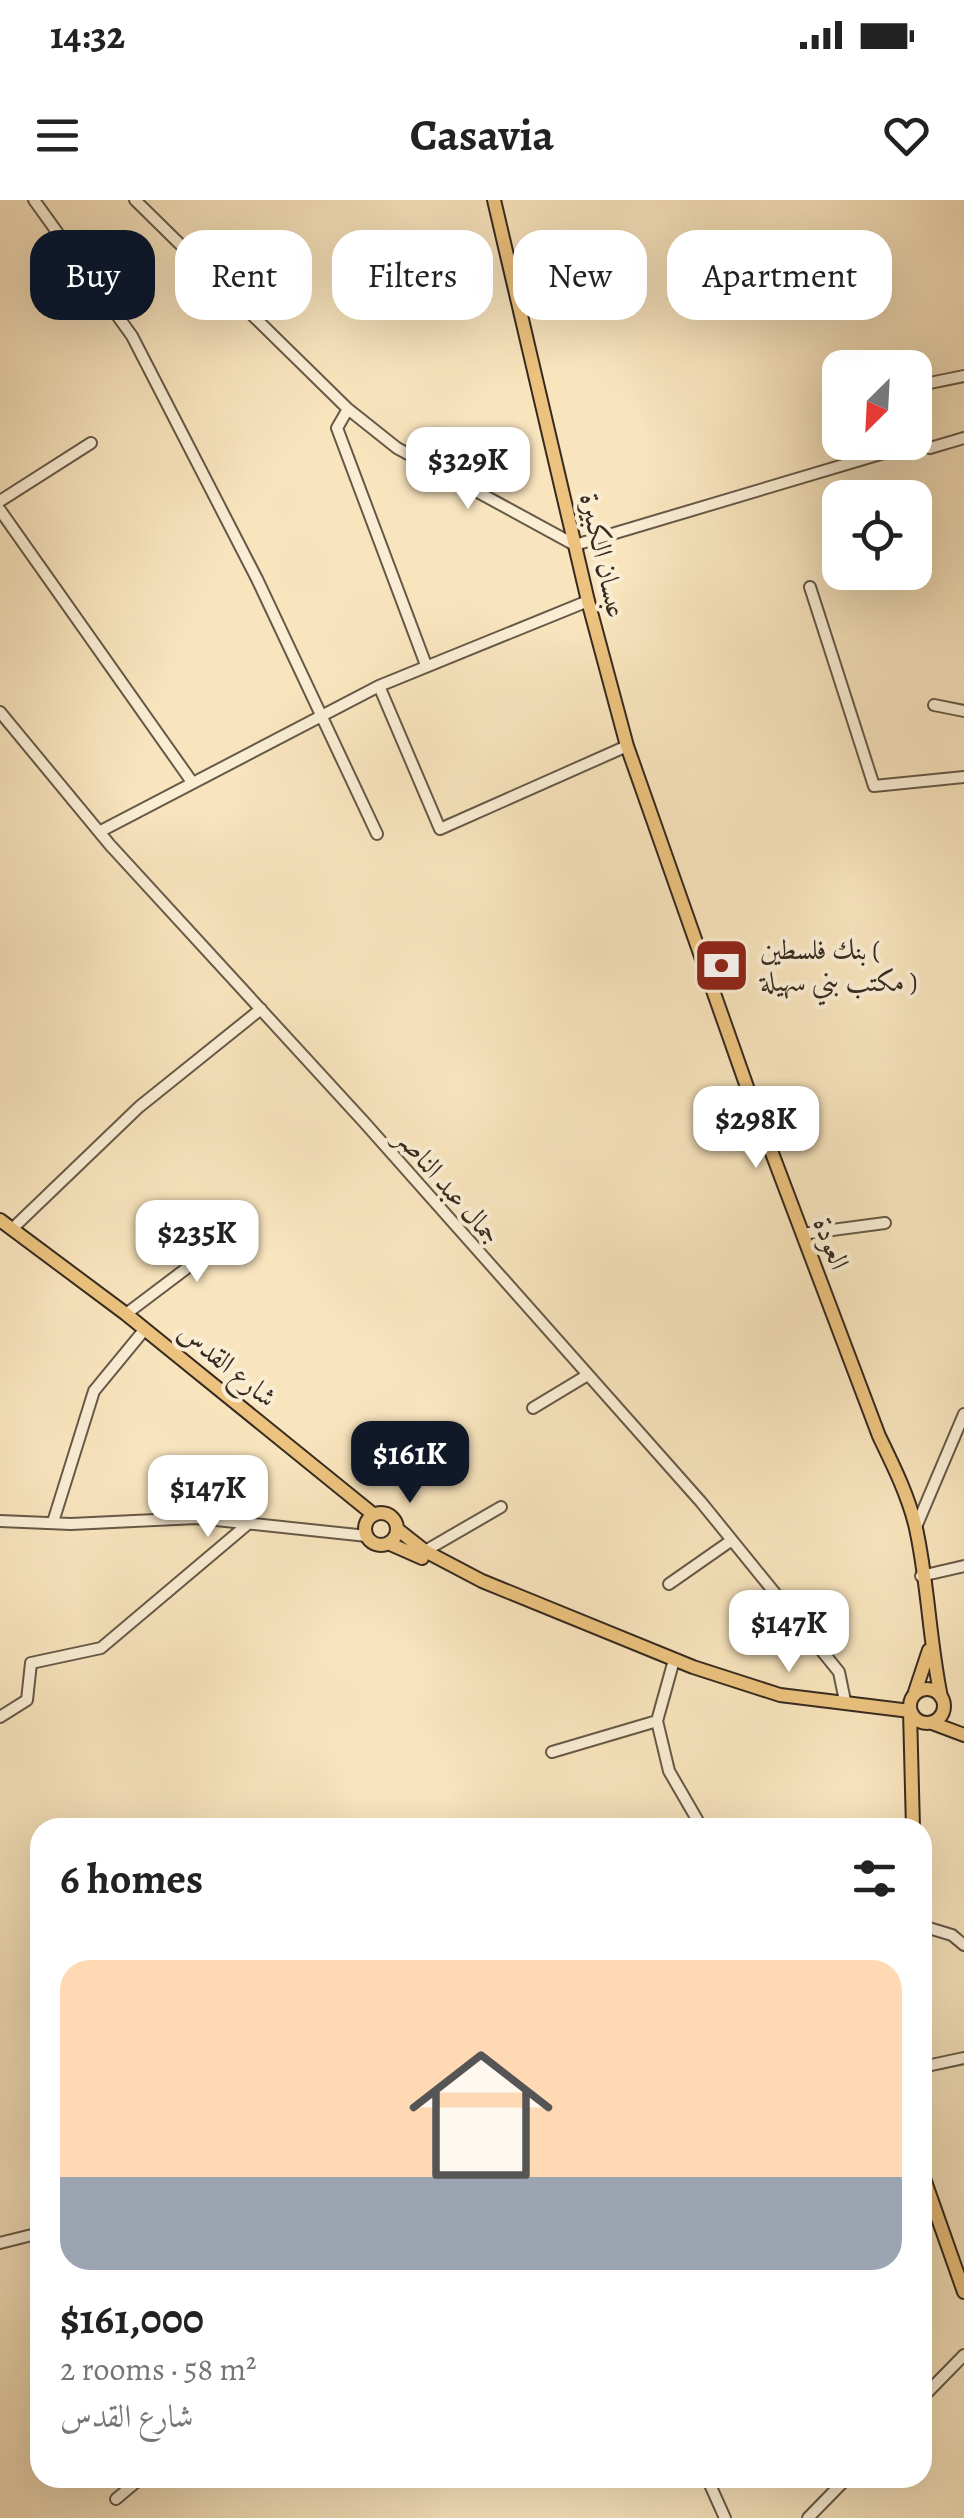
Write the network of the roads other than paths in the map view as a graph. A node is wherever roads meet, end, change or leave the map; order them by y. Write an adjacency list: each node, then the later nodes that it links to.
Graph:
1 (34, 200): 22 (street)
2 (136, 200): 6 (street)
3 (494, 200): 13 (main road, عبسان الكبيرة)
4 (964, 376): 5 (street)
5 (932, 383)
6 (348, 409): 13 (street); 16 (street)
7 (964, 438): 9 (street)
8 (90, 443): 11 (street)
9 (932, 447)
10 (861, 460): 13 (street)
11 (0, 501)
12 (0, 510): 25 (street)
13 (574, 546): 15 (main road, عبسان الكبيرة)
14 (810, 587): 24 (street)
15 (588, 601): 16 (street); 18 (main road, عبسان الكبيرة)
16 (426, 665): 17 (street)
17 (379, 686): 22 (street); 23 (street)
18 (611, 688): 23 (main road, العودة)
19 (934, 705): 20 (street)
20 (964, 711)
21 (0, 712): 26 (street, جمال عبد الناصر)
22 (322, 715): 25 (street); 27 (street)
23 (626, 746): 32 (main road, العودة)
24 (964, 778)
25 (192, 782): 26 (street)
26 (99, 832): 28 (street, جمال عبد الناصر)
27 (377, 834)
28 (261, 1009): 30 (street); 35 (street, جمال عبد الناصر)
29 (886, 1223): 32 (street)
30 (6, 1224): 33 (main road, شارع القدس)
31 (244, 1225): 33 (street)
32 (802, 1234): 43 (main road, العودة)
33 (126, 1314): 34 (main road, شارع القدس)
34 (145, 1329): 39 (main road, شارع القدس); 41 (street)
35 (586, 1376): 36 (street); 46 (street, جمال عبد الناصر)
36 (532, 1408)
37 (964, 1414): 43 (street)
38 (501, 1507): 48 (street)
39 (374, 1515): 44 (main road); 45 (main road)
40 (0, 1520): 41 (street)
41 (52, 1522): 42 (street)
42 (248, 1524): 45 (street); 57 (street)
43 (916, 1528): 50 (main road, العودة)
44 (397, 1529): 47 (main road); 48 (main road)
45 (367, 1536): 47 (main road)
46 (732, 1540): 51 (street); 56 (street, جمال عبد الناصر)
47 (388, 1543): 53 (main road)
48 (425, 1551): 53 (main road)
49 (964, 1566): 50 (street)
50 (921, 1576): 52 (main road, العودة)
51 (670, 1584)
52 (930, 1648): 54 (main road, العودة); 55 (main road, العودة)
53 (674, 1662): 56 (main road); 58 (street)
54 (943, 1699): 55 (main road); 59 (main road); 60 (main road)
55 (912, 1700): 56 (main road); 59 (main road); 61 (main road)
56 (845, 1701)
57 (0, 1716)
58 (658, 1721): 62 (street); 63 (street)
59 (928, 1722): 60 (main road); 61 (main road)
60 (964, 1733)
61 (912, 1744): 64 (main road)
62 (552, 1752)
63 (696, 1818)
64 (912, 1818)
65 (932, 1929): 66 (street)
66 (964, 1944)
67 (964, 2058): 68 (street)
68 (932, 2065)
69 (932, 2201): 72 (main road)
70 (30, 2236): 71 (street)
71 (0, 2243)
72 (964, 2292)
73 (964, 2355): 74 (street)
74 (932, 2388)
75 (129, 2488): 78 (street)
76 (712, 2488): 79 (street)
77 (836, 2488): 80 (street)
78 (116, 2499)
79 (725, 2518)
80 (808, 2518)

